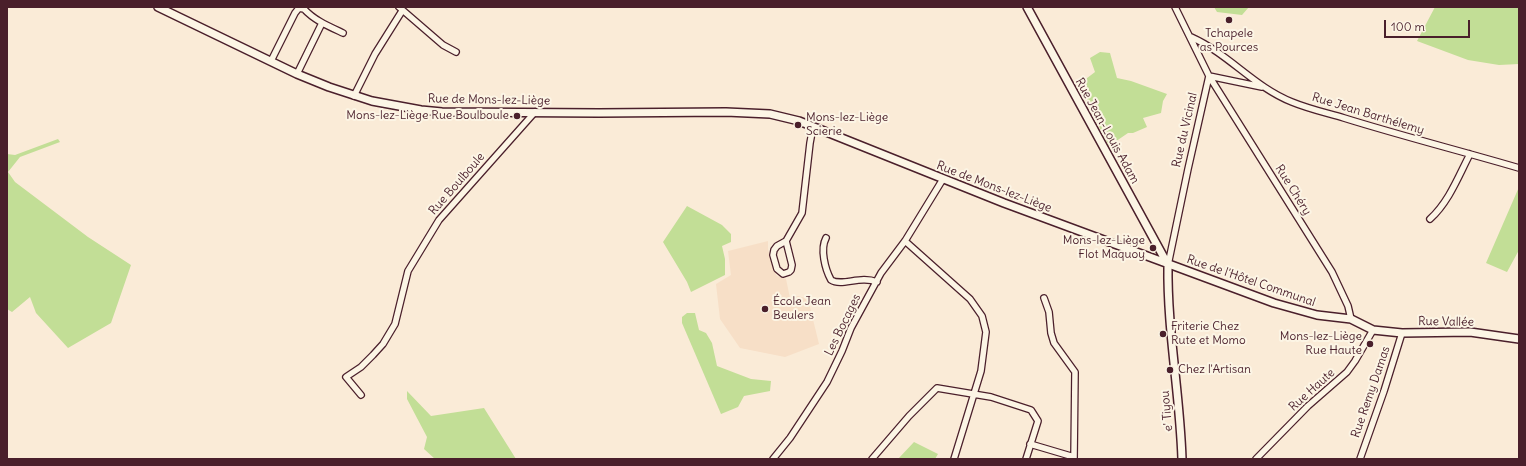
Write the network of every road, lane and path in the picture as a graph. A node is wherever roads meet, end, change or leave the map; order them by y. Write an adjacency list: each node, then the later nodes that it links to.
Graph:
1 (158, 7): 9 (street, Rue de Mons-lez-Liège)
2 (1027, 7): 23 (street, Rue Jean-Louis Adam)
3 (1175, 7): 7 (street)
4 (400, 9): 8 (street); 13 (street)
5 (322, 23): 6 (street); 9 (street); 10 (street)
6 (343, 33)
7 (1191, 37): 11 (street); 12 (street, Rue Jean Barthélemy)
8 (456, 52)
9 (271, 61): 10 (street, Rue de Mons-lez-Liège)
10 (298, 74): 13 (street, Rue de Mons-lez-Liège)
11 (1209, 76): 12 (street, Rue Jean Barthélemy); 23 (street, Rue du Vicinal); 26 (street, Rue Chéry)
12 (1263, 88): 16 (street, Rue Jean Barthélemy)
13 (354, 96): 14 (street, Rue de Mons-lez-Liège)
14 (536, 112): 15 (street, Rue de Mons-lez-Liège); 31 (street, Rue Boulboule)
15 (813, 128): 18 (street, Rue de Mons-lez-Liège); 21 (street)
16 (1470, 154): 17 (street, Rue Jean Barthélemy); 19 (street)
17 (1519, 168)
18 (943, 179): 22 (street, Les Bocages); 23 (street, Rue de Mons-lez-Liège)
19 (1430, 218)
20 (826, 238): 24 (street)
21 (786, 241): 21 (street)
22 (905, 241): 24 (street, Les Bocages); 30 (street)
23 (1168, 265): 26 (street, Rue de l'Hôtel Communal); 38 (street, e' Tiyou)
24 (877, 282): 34 (street, Les Bocages)
25 (1044, 298): 33 (street)
26 (1351, 319): 27 (street, Rue de l'Hôtel Communal)
27 (1373, 330): 28 (street, Rue Vallée); 39 (street, Rue Haute)
28 (1402, 333): 29 (street, Rue Vallée); 40 (street, Rue Remy Damas)
29 (1519, 339)
30 (973, 393): 32 (street); 35 (street); 36 (street)
31 (361, 395)
32 (1030, 444): 33 (street); 37 (street)
33 (1074, 458)
34 (773, 459)
35 (872, 459)
36 (955, 459)
37 (1026, 459)
38 (1182, 459)
39 (1256, 459)
40 (1360, 459)

